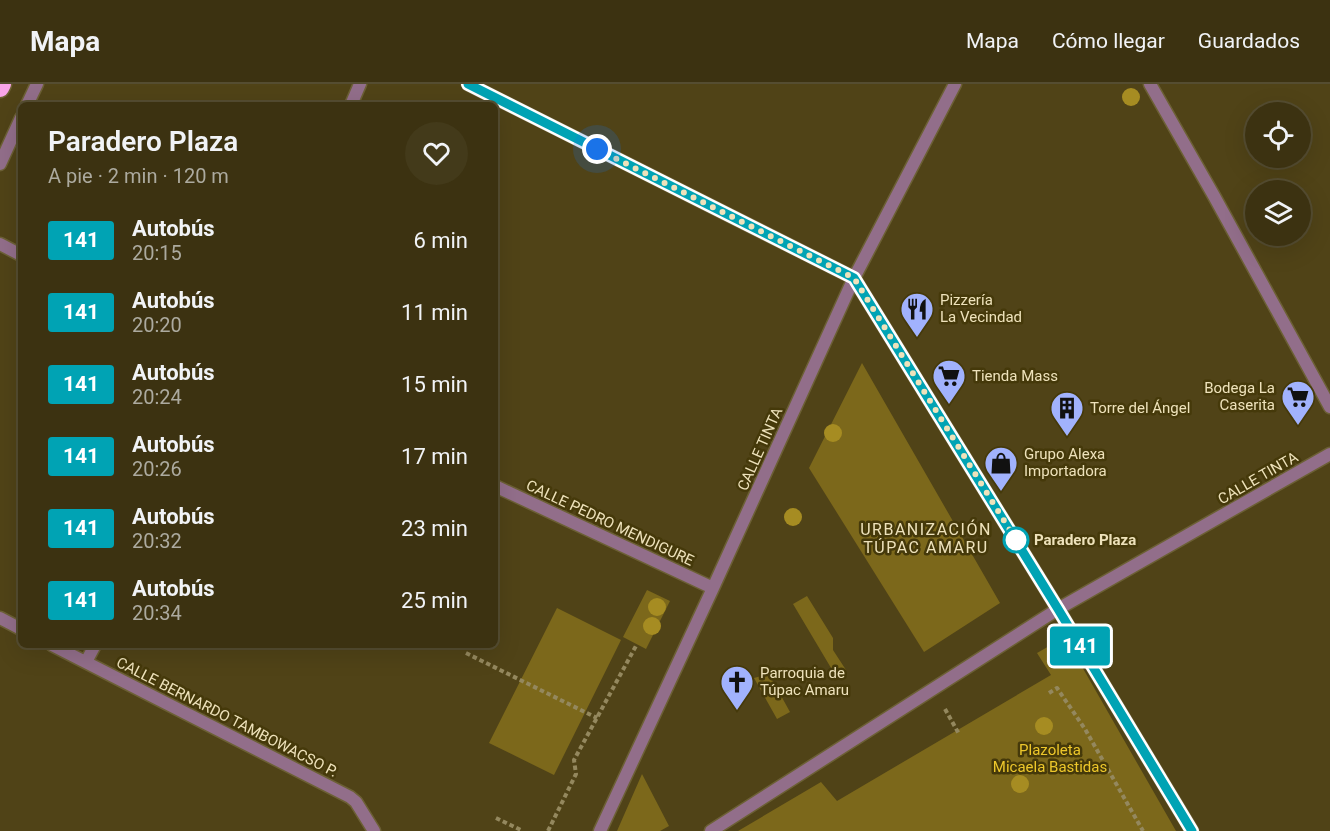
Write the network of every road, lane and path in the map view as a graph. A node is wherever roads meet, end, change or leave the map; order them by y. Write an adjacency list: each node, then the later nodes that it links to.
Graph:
1 (37, 84): 6 (street)
2 (360, 84): 7 (street)
3 (468, 84): 12 (street)
4 (955, 84): 12 (street, CALLE TINTA)
5 (1150, 84): 13 (street)
6 (28, 102)
7 (352, 102)
8 (18, 125): 9 (street)
9 (0, 164)
10 (0, 244): 11 (street)
11 (18, 253)
12 (854, 278): 16 (street, CALLE TINTA); 17 (street)
13 (1330, 407)
14 (1330, 454): 17 (street, CALLE TINTA)
15 (498, 487): 16 (street, CALLE PEDRO MENDIGURE)
16 (713, 588): 33 (street, CALLE TINTA)
17 (1058, 609): 25 (street, CALLE TINTA); 36 (street)
18 (0, 618): 19 (street)
19 (18, 627)
20 (636, 644): 27 (path)
21 (58, 648): 24 (street, CALLE BERNARDO TAMBOWACSO P.)
22 (93, 648): 24 (street)
23 (466, 653): 27 (path)
24 (86, 662): 30 (street, CALLE BERNARDO TAMBOWACSO P.)
25 (933, 688): 28 (path); 34 (street, CALLE TINTA)
26 (1050, 693): 35 (path)
27 (597, 718): 32 (path)
28 (959, 734)
29 (496, 818): 31 (path)
30 (374, 831)
31 (523, 831)
32 (548, 831)
33 (600, 831)
34 (711, 831)
35 (1143, 831)
36 (1192, 831)

